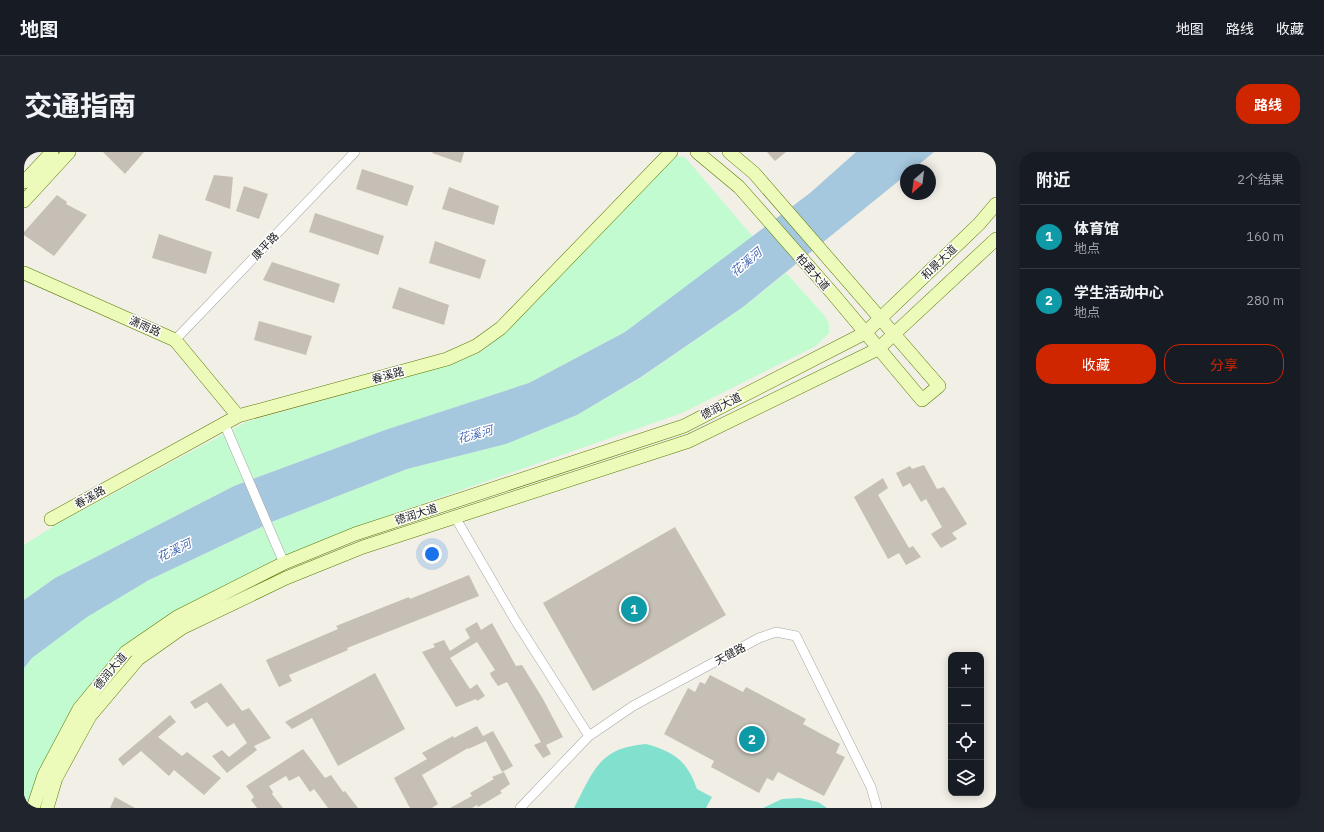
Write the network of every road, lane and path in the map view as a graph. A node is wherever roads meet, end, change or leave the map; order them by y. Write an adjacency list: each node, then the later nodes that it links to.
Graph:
1 (52, 152): 7 (main road)
2 (69, 152): 8 (main road)
3 (355, 152): 15 (street, 康平路)
4 (671, 152): 17 (main road, 春溪路)
5 (697, 152): 13 (main road, 柏君大道)
6 (729, 152): 12 (main road, 柏君大道)
7 (24, 182)
8 (24, 201)
9 (996, 204): 12 (main road, 和景大道)
10 (996, 239): 14 (main road, 和景大道)
11 (24, 273): 15 (main road, 潇雨路)
12 (880, 319): 13 (main road, 德润大道); 14 (main road, 柏君大道)
13 (866, 333): 16 (main road, 柏君大道); 21 (main road, 德润大道)
14 (894, 334): 16 (main road, 德润大道); 16 (main road, 柏君大道)
15 (175, 340): 17 (main road, 潇雨路)
16 (878, 349): 19 (main road, 德润大道)
17 (238, 416): 18 (main road, 春溪路)
18 (224, 423): 20 (main road, 春溪路); 21 (street)
19 (455, 517): 22 (street); 24 (main road, 德润大道)
20 (51, 519)
21 (284, 563): 23 (main road, 德润大道)
22 (589, 736): 25 (street, 天健路); 26 (street, 天健路)
23 (33, 808)
24 (47, 808)
25 (520, 808)
26 (877, 808)

